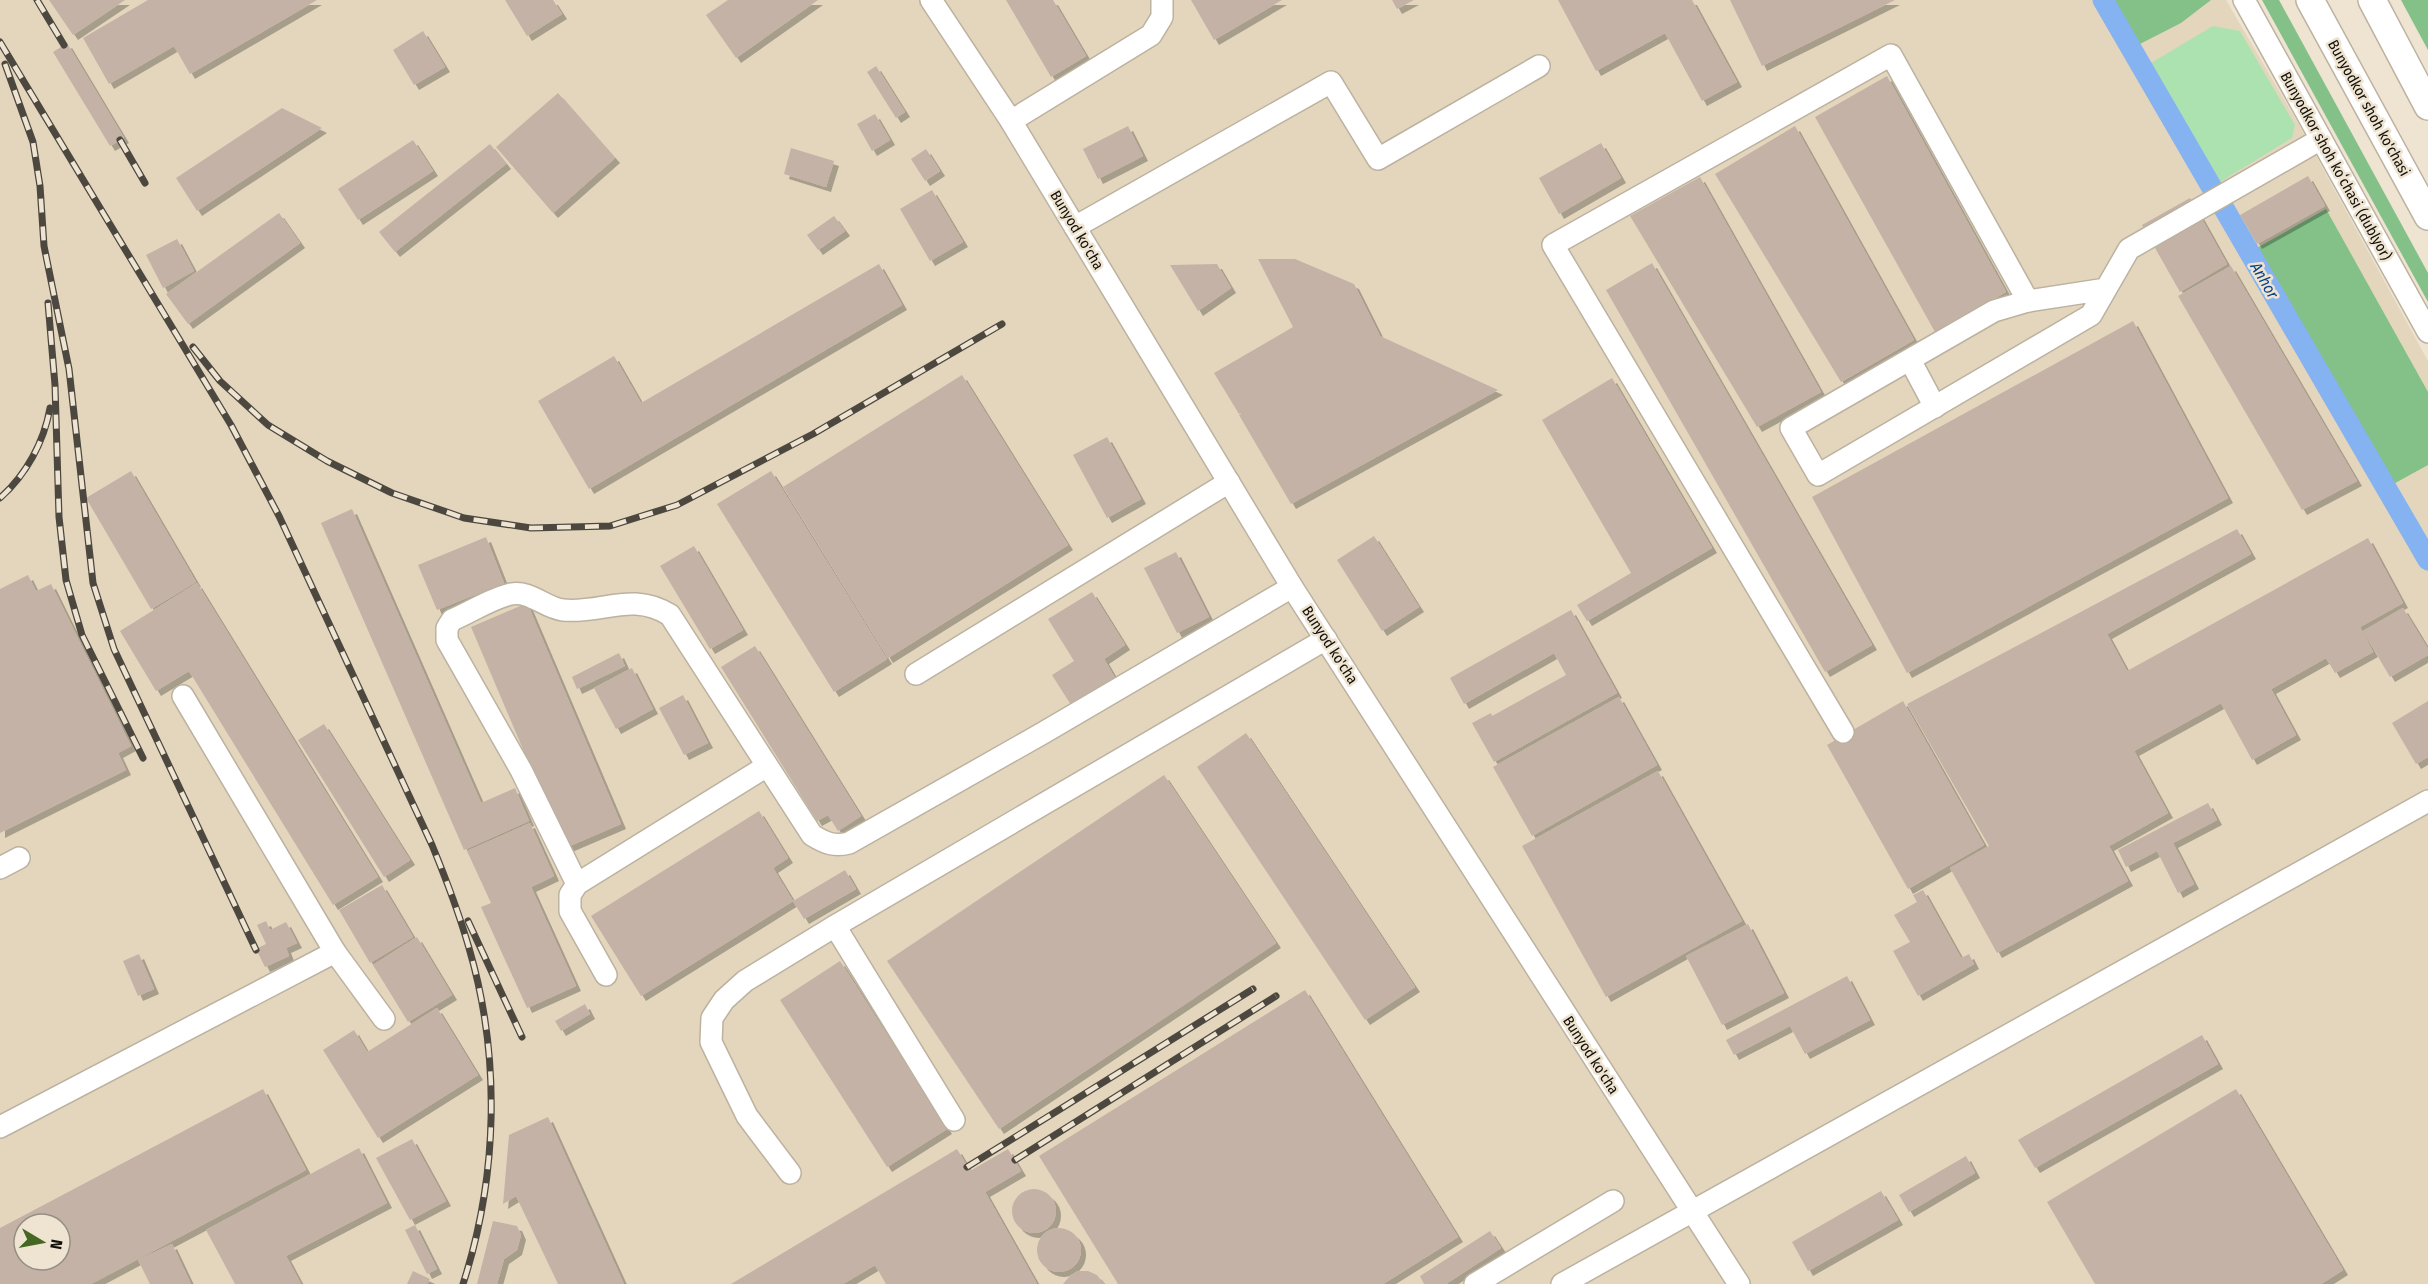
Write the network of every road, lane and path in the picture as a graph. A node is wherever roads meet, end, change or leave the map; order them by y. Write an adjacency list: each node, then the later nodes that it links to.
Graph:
1 (931, 0): 8 (street, Bunyod ko'cha)
2 (1162, 0): 8 (street)
3 (2244, 0): 9 (street, Bunyodkor shoh koʻchasi (dublyor))
4 (2310, 0): 10 (main road, Bunyodkor shoh ko'chasi)
5 (2372, 0): 7 (main road)
6 (1539, 66): 11 (street)
7 (2428, 106)
8 (1011, 122): 11 (street, Bunyod ko'cha)
9 (2321, 139): 12 (street); 14 (street, Bunyodkor shoh koʻchasi (dublyor))
10 (2428, 216)
11 (1075, 227): 17 (street, Bunyod ko'cha)
12 (2106, 289): 13 (street); 16 (street)
13 (2028, 301): 15 (street); 22 (street)
14 (2428, 332)
15 (1910, 360): 16 (street); 16 (street)
16 (1935, 406)
17 (1229, 482): 18 (street, Bunyod ko'cha); 20 (street)
18 (1292, 587): 19 (street, Bunyod ko'cha); 23 (street)
19 (1326, 639): 28 (street); 36 (street, Bunyod ko'cha)
20 (916, 674)
21 (183, 696): 29 (street)
22 (1843, 732)
23 (767, 766): 27 (street); 27 (street)
24 (2428, 801): 36 (street)
25 (19, 858): 26 (street)
26 (0, 867)
27 (577, 884): 30 (street)
28 (835, 926): 32 (street); 34 (street)
29 (335, 952): 31 (street); 33 (street)
30 (606, 975)
31 (384, 1020)
32 (954, 1120)
33 (0, 1127)
34 (790, 1173)
35 (1613, 1201): 37 (street)
36 (1691, 1212): 38 (street); 39 (street, Bunyod ko'cha)
37 (1475, 1284)
38 (1562, 1284)
39 (1739, 1284)

